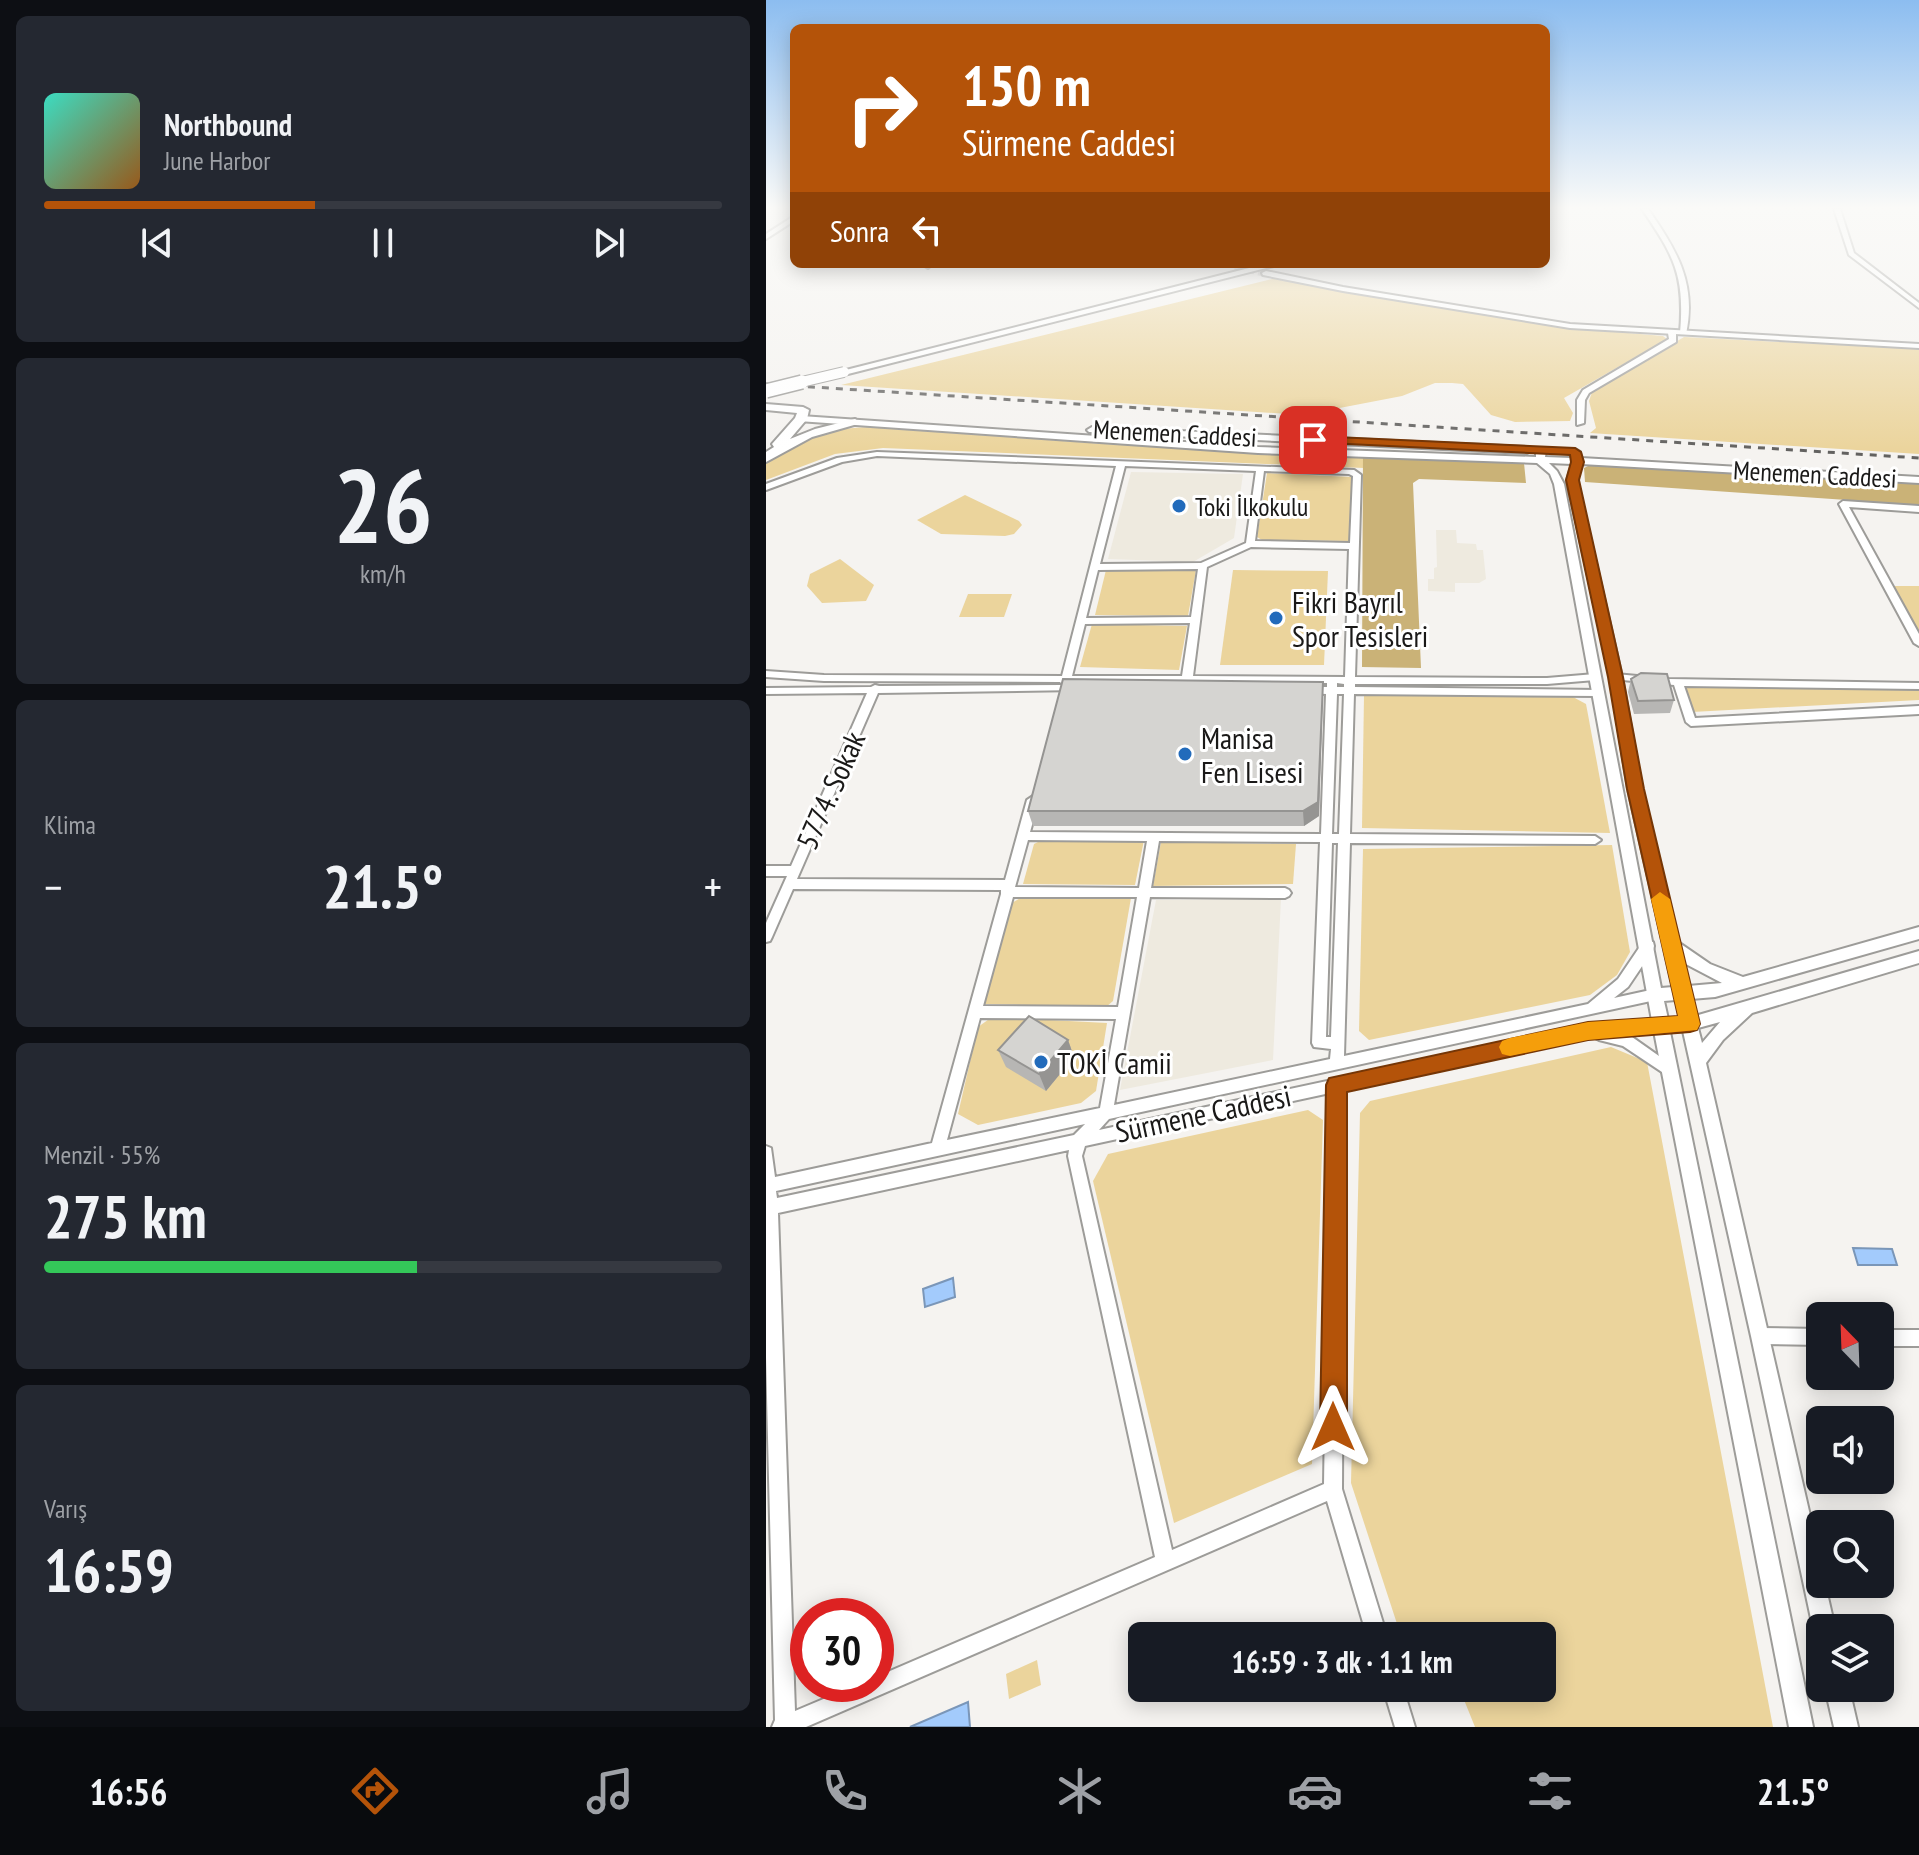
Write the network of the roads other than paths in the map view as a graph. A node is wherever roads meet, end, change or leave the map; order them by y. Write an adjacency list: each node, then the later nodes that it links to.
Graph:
1 (1152, 290): 10 (highway)
2 (1171, 290): 10 (highway)
3 (1347, 290): 7 (main road)
4 (1686, 290): 8 (street)
5 (1898, 290): 6 (street)
6 (1919, 306)
7 (1672, 333): 8 (main road); 17 (street)
8 (1684, 333): 9 (main road)
9 (1919, 346)
10 (842, 369): 11 (highway); 12 (highway, bridge)
11 (766, 384)
12 (766, 391)
13 (766, 407): 14 (highway, Menemen Caddesi)
14 (798, 416): 15 (highway, Menemen Caddesi); 16 (main road, Menemen Caddesi); 18 (highway); 19 (main road, Menemen Caddesi)
15 (766, 417)
16 (855, 423): 18 (highway); 19 (main road, Menemen Caddesi)
17 (1580, 423)
18 (768, 452)
19 (1540, 456): 20 (main road, Menemen Caddesi); 35 (main road)
20 (1576, 457): 23 (main road, Menemen Caddesi); 24 (main road, Menemen Caddesi); 36 (main road)
21 (1121, 464): 22 (street); 25 (street); 30 (street)
22 (1260, 469): 27 (street); 28 (street)
23 (1919, 471)
24 (1919, 480)
25 (766, 487)
26 (1919, 509): 33 (street)
27 (1250, 544): 28 (street); 29 (street)
28 (1354, 546): 41 (street)
29 (1203, 566): 30 (street); 31 (street)
30 (1096, 567): 32 (street)
31 (1195, 620): 32 (street); 37 (street)
32 (1081, 621): 39 (street)
33 (1919, 643)
34 (766, 674): 39 (street)
35 (1595, 677): 36 (main road); 41 (street); 45 (main road)
36 (1616, 677): 38 (street); 46 (main road)
37 (1187, 680): 39 (street); 40 (street)
38 (1678, 682): 42 (street); 48 (street)
39 (1064, 683): 40 (street); 43 (street); 47 (street)
40 (1332, 684): 41 (street); 52 (street)
41 (1351, 684): 45 (street); 53 (street)
42 (1919, 686)
43 (875, 688): 44 (street); 56 (street, 5774. Sokak)
44 (766, 691)
45 (1598, 693): 46 (main road); 64 (main road)
46 (1618, 693): 63 (main road)
47 (1059, 703)
48 (1919, 710)
49 (1035, 792): 50 (street)
50 (1023, 836): 51 (street); 58 (street)
51 (1154, 837): 52 (street); 59 (street)
52 (1326, 837): 53 (street); 76 (street)
53 (1344, 837): 54 (street); 76 (street)
54 (1595, 840)
55 (766, 871): 56 (street)
56 (794, 871): 57 (street, 5774. Sokak)
57 (788, 884): 58 (street); 62 (street, 5774. Sokak)
58 (1007, 888): 59 (street); 71 (street)
59 (1144, 892): 60 (street); 72 (street)
60 (1285, 893)
61 (1919, 933): 66 (main road, Sürmene Caddesi)
62 (766, 937)
63 (1671, 945): 66 (main road); 67 (main road)
64 (1648, 946): 68 (main road); 70 (street)
65 (1919, 957): 69 (main road, Sürmene Caddesi)
66 (1743, 983): 67 (main road, Sürmene Caddesi)
67 (1682, 992): 68 (main road, Sürmene Caddesi); 73 (main road)
68 (1655, 995): 70 (street, Sürmene Caddesi); 74 (main road)
69 (1751, 1004): 73 (main road, Sürmene Caddesi); 77 (main road)
70 (1588, 1011): 78 (street, Sürmene Caddesi)
71 (974, 1012): 72 (street); 83 (street)
72 (1121, 1013): 81 (street)
73 (1690, 1024): 74 (main road, Sürmene Caddesi); 77 (main road)
74 (1661, 1026): 75 (street, Sürmene Caddesi); 79 (main road)
75 (1588, 1031): 79 (street); 80 (street, Sürmene Caddesi)
76 (1338, 1043): 78 (street)
77 (1698, 1061): 87 (main road)
78 (1337, 1063): 81 (street, Sürmene Caddesi)
79 (1671, 1072): 99 (main road)
80 (1337, 1085): 82 (street, Sürmene Caddesi); 91 (street)
81 (1106, 1112): 82 (street); 83 (street, Sürmene Caddesi)
82 (1079, 1140): 86 (street, Sürmene Caddesi); 92 (street)
83 (938, 1148): 85 (street, Sürmene Caddesi)
84 (766, 1153): 85 (street)
85 (767, 1186): 86 (street)
86 (768, 1208): 97 (street)
87 (1761, 1336): 88 (street); 93 (main road)
88 (1806, 1337)
89 (1894, 1338): 90 (street)
90 (1919, 1338)
91 (1333, 1489): 92 (street); 94 (street)
92 (1165, 1562): 97 (street)
93 (1821, 1614)
94 (1373, 1622)
95 (1397, 1702): 98 (street)
96 (1840, 1702): 100 (main road)
97 (784, 1727)
98 (1405, 1727)
99 (1801, 1727)
100 (1846, 1727)

